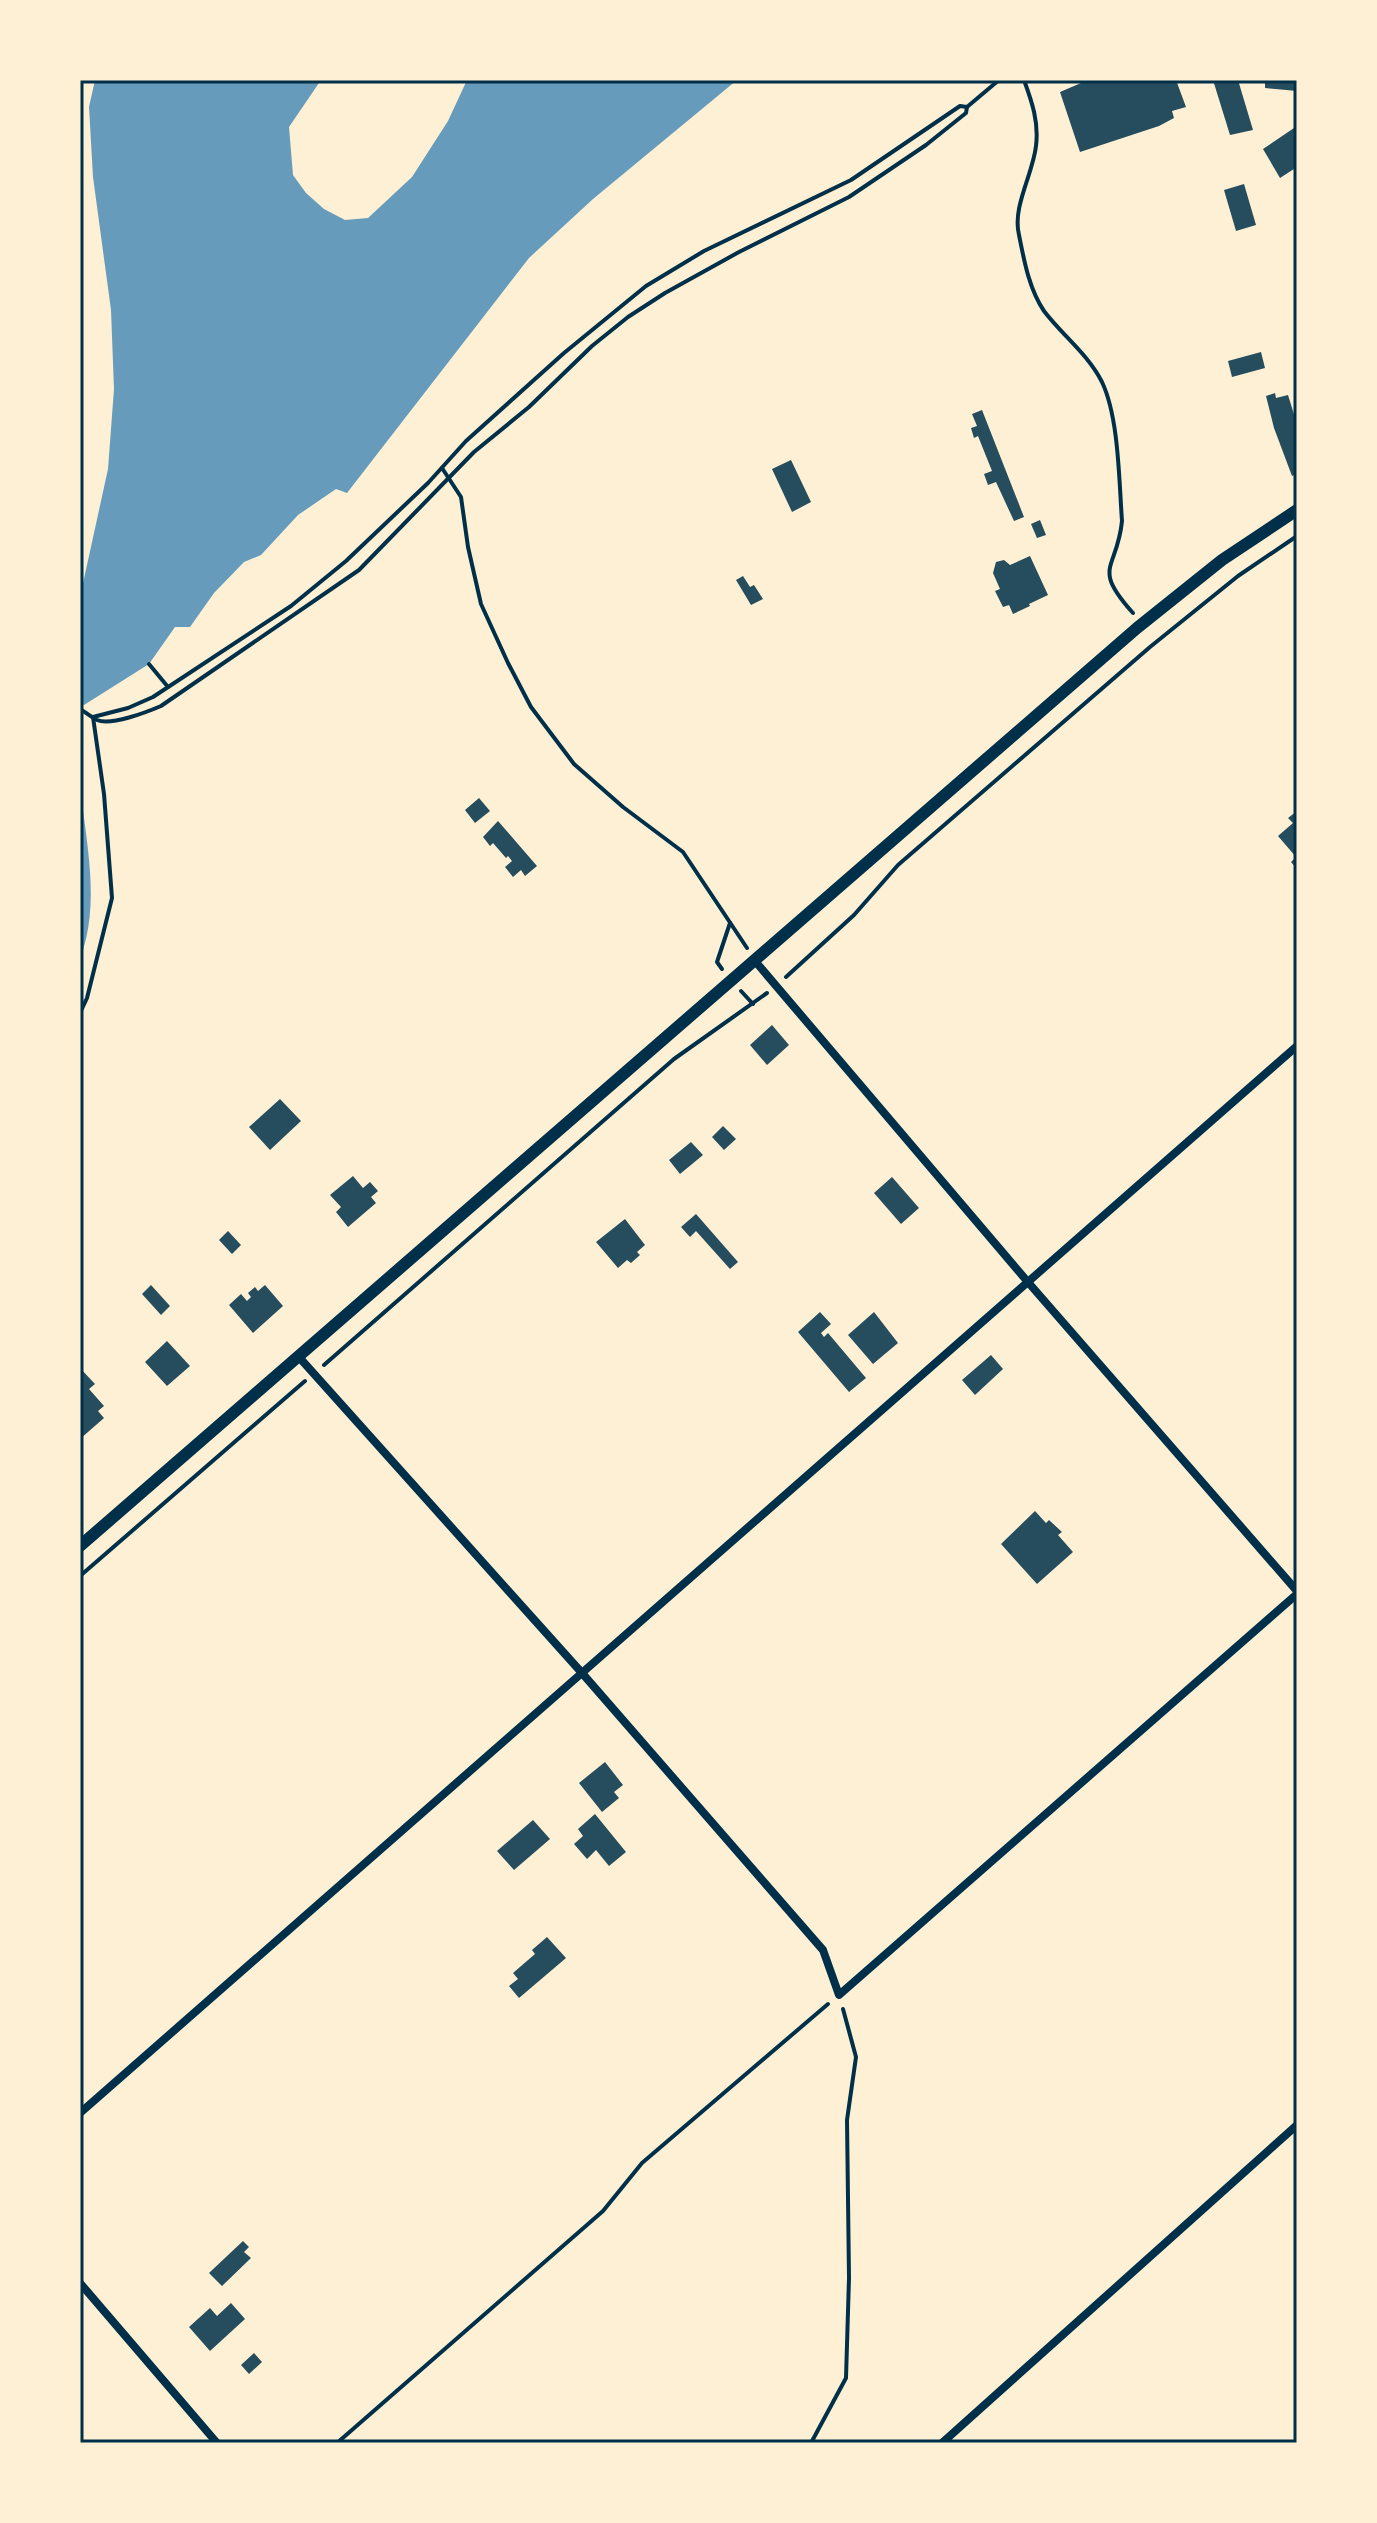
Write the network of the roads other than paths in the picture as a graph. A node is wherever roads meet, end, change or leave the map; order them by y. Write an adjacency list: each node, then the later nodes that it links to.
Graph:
1 (1297, 510): 2 (street)
2 (755, 961): 4 (street); 5 (street)
3 (1297, 1046): 4 (street)
4 (1027, 1281): 7 (street); 8 (street)
5 (298, 1356): 6 (street); 8 (street)
6 (80, 1546)
7 (1297, 1592): 8 (street)
8 (582, 1673): 9 (street)
9 (80, 2113)
10 (1297, 2125): 13 (street)
11 (80, 2283): 12 (street)
12 (217, 2443)
13 (942, 2443)

